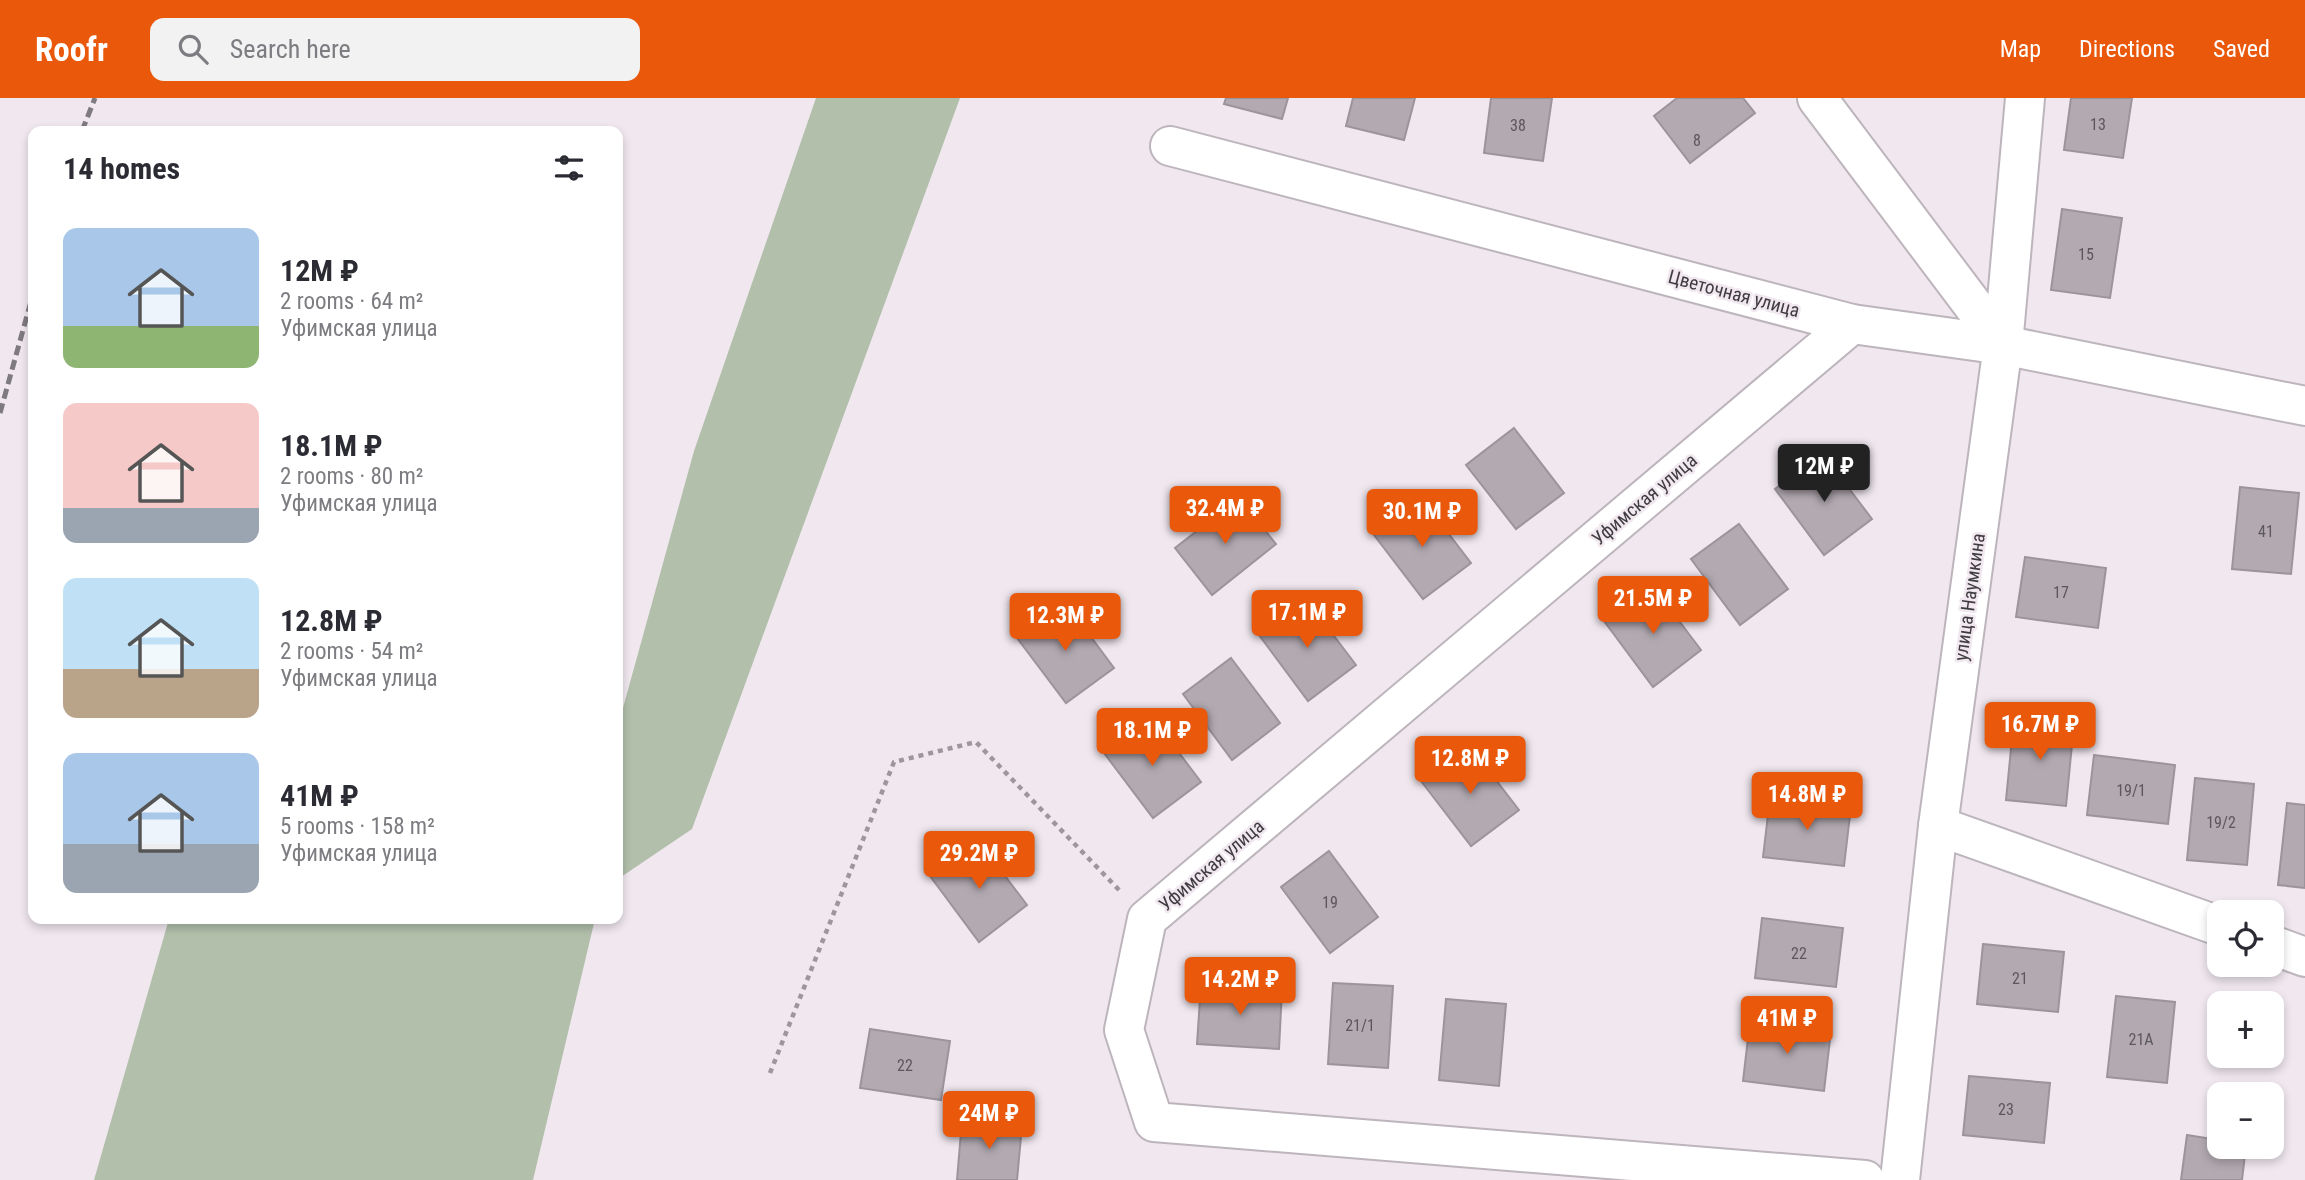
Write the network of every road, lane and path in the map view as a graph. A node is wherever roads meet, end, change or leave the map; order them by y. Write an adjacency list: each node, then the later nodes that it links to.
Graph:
1 (1817, 98): 5 (street)
2 (2025, 98): 5 (street, улица Наумкина)
3 (1170, 146): 4 (street, Цветочная улица)
4 (1852, 324): 5 (street, Цветочная улица); 8 (street, Уфимская улица)
5 (2003, 345): 6 (street, Цветочная улица); 7 (street, улица Наумкина)
6 (2305, 406)
7 (1938, 826): 9 (street); 14 (street, улица Наумкина)
8 (1147, 919): 12 (path); 13 (street, Уфимская улица)
9 (2207, 922)
10 (2284, 949): 11 (street)
11 (2305, 957)
12 (770, 1073)
13 (1865, 1180)
14 (1900, 1180)

